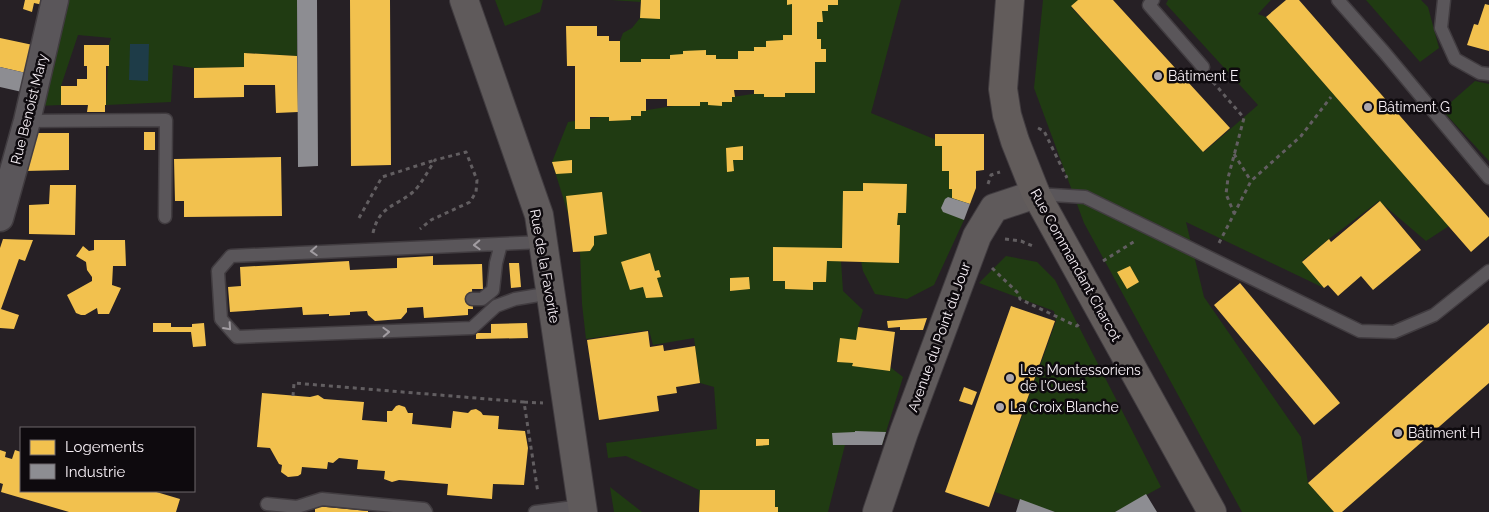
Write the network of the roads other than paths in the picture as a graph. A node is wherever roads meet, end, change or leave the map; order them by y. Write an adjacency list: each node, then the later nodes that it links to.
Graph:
1 (55, 0): 9 (street, Rue Benoist Mary)
2 (464, 0): 14 (street, Rue de la Favorite)
3 (1010, 0): 11 (main road, Rue Commandant Charcot)
4 (1153, 0): 7 (lane)
5 (1338, 0): 10 (lane)
6 (1444, 0): 8 (lane)
7 (1203, 67)
8 (1489, 74)
9 (27, 121): 12 (lane); 13 (street, Rue Benoist Mary)
10 (1489, 178)
11 (1036, 194): 16 (lane); 23 (street, Avenue du Point du Jour); 24 (main road, Rue Commandant Charcot)
12 (166, 217)
13 (0, 218)
14 (543, 242): 15 (lane); 17 (street, Rue de la Favorite)
15 (501, 244): 17 (lane, one-way to 17); 18 (lane)
16 (1489, 271)
17 (551, 293): 20 (street, Rue de la Favorite)
18 (472, 299)
19 (267, 504): 21 (lane)
20 (582, 509): 22 (lane)
21 (426, 512)
22 (538, 512)
23 (877, 512)
24 (1212, 512)

